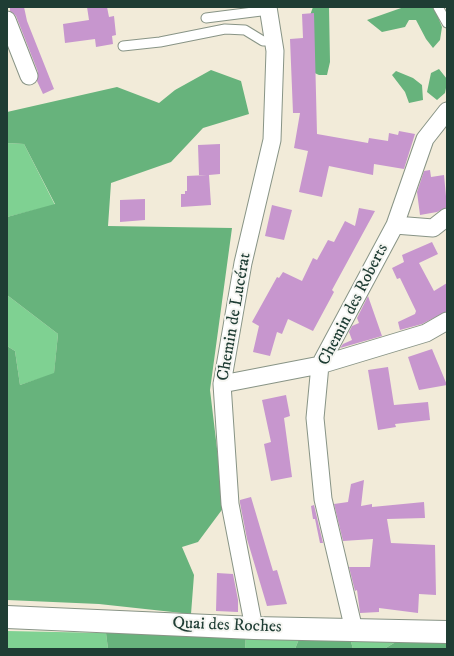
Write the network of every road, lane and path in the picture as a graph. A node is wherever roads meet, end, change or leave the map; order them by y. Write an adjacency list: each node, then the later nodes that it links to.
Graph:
1 (438, 7): 5 (lane)
2 (268, 9): 3 (lane); 6 (street, Chemin de Lucérat)
3 (206, 18)
4 (7, 20): 8 (street)
5 (447, 23)
6 (274, 41): 7 (lane); 14 (street, Chemin de Lucérat)
7 (122, 46)
8 (28, 76)
9 (447, 111): 11 (street, Chemin des Roberts)
10 (447, 217): 11 (street)
11 (395, 225): 13 (street, Chemin des Roberts)
12 (447, 321): 13 (street)
13 (320, 365): 14 (street); 17 (street, Chemin des Roberts)
14 (222, 384): 16 (street, Chemin de Lucérat)
15 (7, 617): 16 (street, Quai des Roches)
16 (254, 628): 17 (street, Quai des Roches)
17 (354, 630): 18 (street, Quai des Roches)
18 (447, 632)

